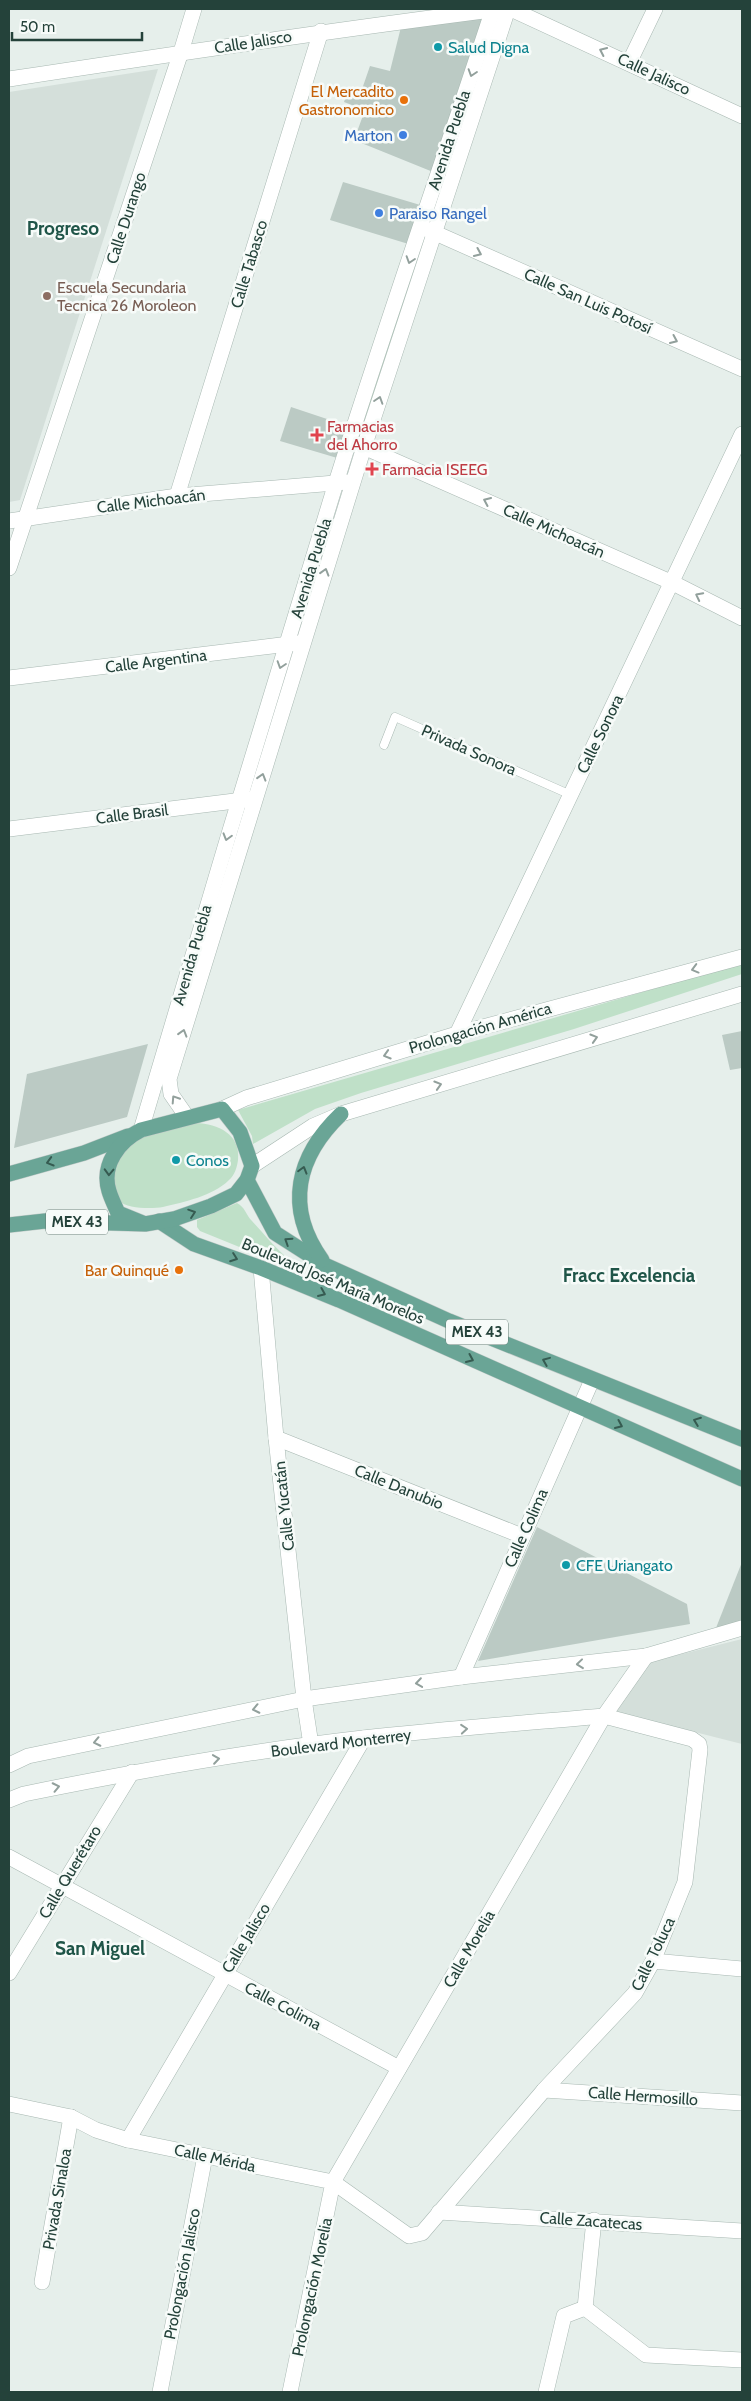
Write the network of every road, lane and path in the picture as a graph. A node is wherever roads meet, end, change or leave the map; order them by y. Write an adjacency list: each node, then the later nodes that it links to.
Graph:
1 (194, 9): 6 (street, Calle Durango)
2 (495, 9): 5 (street, Calle Jalisco); 10 (street, Avenida Puebla, one-way to 10)
3 (510, 9): 7 (street, Calle Jalisco, one-way to 3); 10 (street, Avenida Puebla)
4 (654, 9): 7 (street)
5 (321, 32): 6 (street, Calle Jalisco); 16 (street, Calle Tabasco)
6 (181, 52): 8 (street, Calle Jalisco); 17 (street, Calle Durango)
7 (629, 63): 9 (street, Calle Jalisco)
8 (9, 79)
9 (742, 116)
10 (427, 230): 11 (street, Calle San Luis Potosí, one-way to 11); 13 (street, Avenida Puebla)
11 (742, 369)
12 (742, 434): 20 (street, Calle Sonora)
13 (357, 444): 14 (street, Avenida Puebla); 15 (street, Avenida Puebla); 20 (street, Calle Michoacán, one-way to 13)
14 (354, 481): 15 (street, Calle Michoacán); 22 (street, Avenida Puebla, one-way to 14)
15 (336, 483): 16 (street, Calle Michoacán); 23 (street, Avenida Puebla)
16 (177, 496): 17 (street, Calle Michoacán)
17 (26, 519): 18 (street, Calle Michoacán); 19 (street, Calle Durango)
18 (9, 521)
19 (9, 568)
20 (673, 583): 21 (street, Calle Michoacán, one-way to 20); 26 (street, Calle Sonora)
21 (742, 618)
22 (304, 642): 23 (street, Calle Argentina); 27 (street, Avenida Puebla, one-way to 22)
23 (288, 645): 24 (street, Calle Argentina); 28 (street, Avenida Puebla, one-way to 28)
24 (9, 678)
25 (384, 745): 26 (lane, Privada Sonora)
26 (571, 795): 32 (street, Calle Sonora)
27 (255, 799): 28 (street, Calle Brasil); 35 (street, Avenida Puebla, one-way to 27)
28 (238, 800): 29 (street, Calle Brasil); 36 (street, Avenida Puebla, one-way to 36)
29 (9, 829)
30 (742, 957): 32 (street, Prolongación América, one-way to 32)
31 (742, 994): 34 (street, one-way to 31)
32 (457, 1034): 33 (street, Prolongación América, one-way to 33)
33 (222, 1109): 35 (main road); 37 (main road, MEX 43)
34 (341, 1114): 37 (street); 41 (main road, one-way to 34)
35 (188, 1117): 36 (main road)
36 (135, 1133): 38 (main road, one-way to 38); 39 (main road, MEX 43, one-way to 39)
37 (250, 1173): 39 (main road, MEX 43, one-way to 37); 41 (main road, Boulevard José María Morelos / MEX 43, one-way to 37)
38 (9, 1174)
39 (152, 1222): 40 (main road, MEX 43); 42 (main road, Boulevard José María Morelos / MEX 43, one-way to 42)
40 (9, 1225)
41 (326, 1265): 43 (main road, Boulevard José María Morelos / MEX 43, one-way to 41)
42 (261, 1268): 44 (main road, Boulevard José María Morelos / MEX 43, one-way to 44); 45 (street, Calle Yucatán)
43 (592, 1380): 44 (street, Calle Colima); 46 (main road, Boulevard José María Morelos / MEX 43, one-way to 43)
44 (581, 1408): 47 (main road, Boulevard José María Morelos / MEX 43, one-way to 47); 48 (street, Calle Colima)
45 (276, 1438): 48 (street, Calle Danubio); 54 (street, Calle Yucatán)
46 (742, 1439)
47 (742, 1479)
48 (522, 1536): 52 (street, Calle Colima)
49 (742, 1628): 50 (street)
50 (646, 1656): 51 (street); 53 (street)
51 (602, 1662): 52 (street, one-way to 52); 53 (street)
52 (461, 1677): 54 (street, one-way to 54)
53 (622, 1691): 55 (street)
54 (304, 1699): 57 (street, Calle Yucatán); 58 (street, one-way to 58)
55 (604, 1716): 56 (street, Boulevard Monterrey, one-way to 55); 63 (street, Calle Toluca); 67 (street, Calle Morelia)
56 (364, 1738): 57 (street, Boulevard Monterrey); 66 (street, Calle Jalisco)
57 (311, 1745): 59 (street, Boulevard Monterrey, one-way to 57)
58 (9, 1765)
59 (132, 1772): 60 (street, Boulevard Monterrey, one-way to 59); 62 (street, Calle Querétaro)
60 (9, 1800)
61 (9, 1857): 62 (street, Calle Colima)
62 (61, 1886): 65 (street, Calle Querétaro); 66 (street, Calle Colima)
63 (653, 1961): 64 (street); 68 (street, Calle Toluca)
64 (742, 1969)
65 (9, 1973)
66 (224, 1975): 67 (street, Calle Colima); 72 (street, Calle Jalisco)
67 (399, 2068): 74 (street, Calle Morelia)
68 (544, 2090): 69 (street, Calle Hermosillo); 75 (street, Calle Toluca)
69 (742, 2103)
70 (9, 2104): 71 (street, Calle Mérida)
71 (71, 2117): 72 (street, Calle Mérida); 79 (street, Privada Sinaloa)
72 (128, 2140): 73 (street, Calle Mérida)
73 (205, 2156): 74 (street, Calle Mérida); 82 (street, Prolongación Jalisco)
74 (333, 2182): 78 (street, Calle Mérida); 83 (street, Prolongación Morelia)
75 (439, 2212): 76 (street, Calle Zacatecas); 78 (street, Calle Toluca)
76 (594, 2220): 77 (street, Calle Zacatecas); 80 (street)
77 (742, 2231)
78 (409, 2236)
79 (42, 2282)
80 (585, 2308): 81 (street); 84 (street)
81 (742, 2360)
82 (160, 2392)
83 (290, 2392)
84 (546, 2392)

